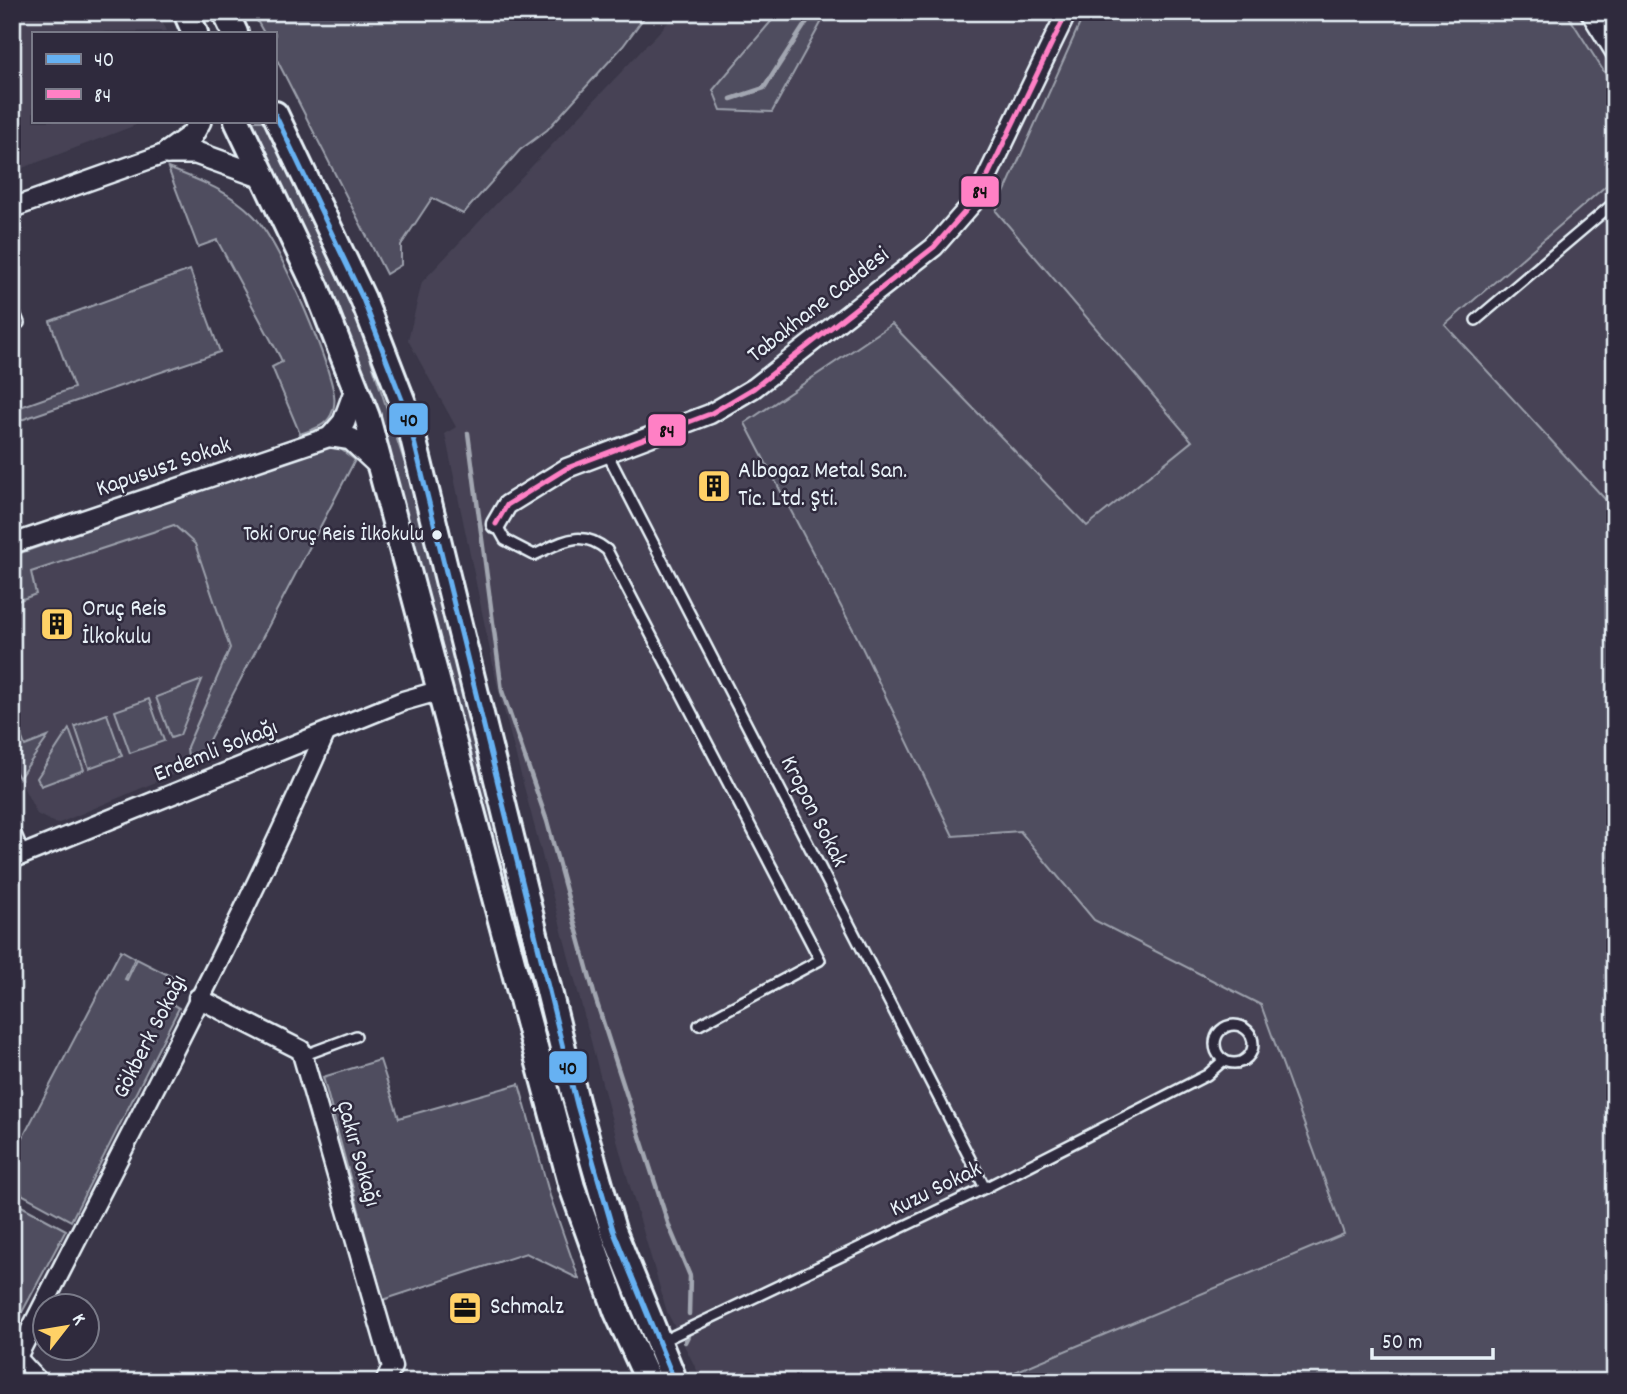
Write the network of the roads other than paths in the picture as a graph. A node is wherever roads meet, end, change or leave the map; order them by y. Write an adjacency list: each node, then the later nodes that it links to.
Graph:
1 (186, 12): 5 (main road)
2 (225, 12): 6 (main road)
3 (1067, 12): 20 (street, Tabakhane Caddesi)
4 (1590, 12): 7 (street)
5 (195, 32)
6 (235, 32)
7 (1615, 52)
8 (276, 116): 34 (main road)
9 (199, 122): 11 (street)
10 (237, 122): 12 (main road)
11 (167, 153): 12 (street); 14 (street)
12 (263, 177): 18 (main road)
13 (1615, 202): 16 (lane)
14 (12, 208)
15 (12, 306): 17 (lane)
16 (1476, 320)
17 (19, 323)
18 (356, 389): 19 (street); 21 (main road)
19 (332, 436): 21 (street); 23 (street, Kapususz Sokak)
20 (607, 453): 22 (street, Tabakhane Caddesi); 33 (lane, Kropon Sokak)
21 (380, 466): 24 (main road)
22 (496, 524): 29 (lane)
23 (12, 544)
24 (438, 691): 25 (street, Erdemli Sokağı); 38 (main road)
25 (325, 734): 27 (street, Erdemli Sokağı); 28 (street, Gökberk Sokağı)
26 (12, 836): 27 (street)
27 (16, 857)
28 (198, 998): 31 (street); 35 (street, Gökberk Sokağı)
29 (699, 1025)
30 (356, 1036): 31 (lane)
31 (302, 1056): 37 (street, Çakır Sokağı)
32 (1224, 1060): 32 (lane); 33 (lane, Kuzu Sokak)
33 (985, 1188): 34 (lane, Kuzu Sokak)
34 (658, 1343): 39 (main road)
35 (14, 1357): 36 (street)
36 (37, 1382)
37 (385, 1382)
38 (649, 1382)
39 (675, 1382)

